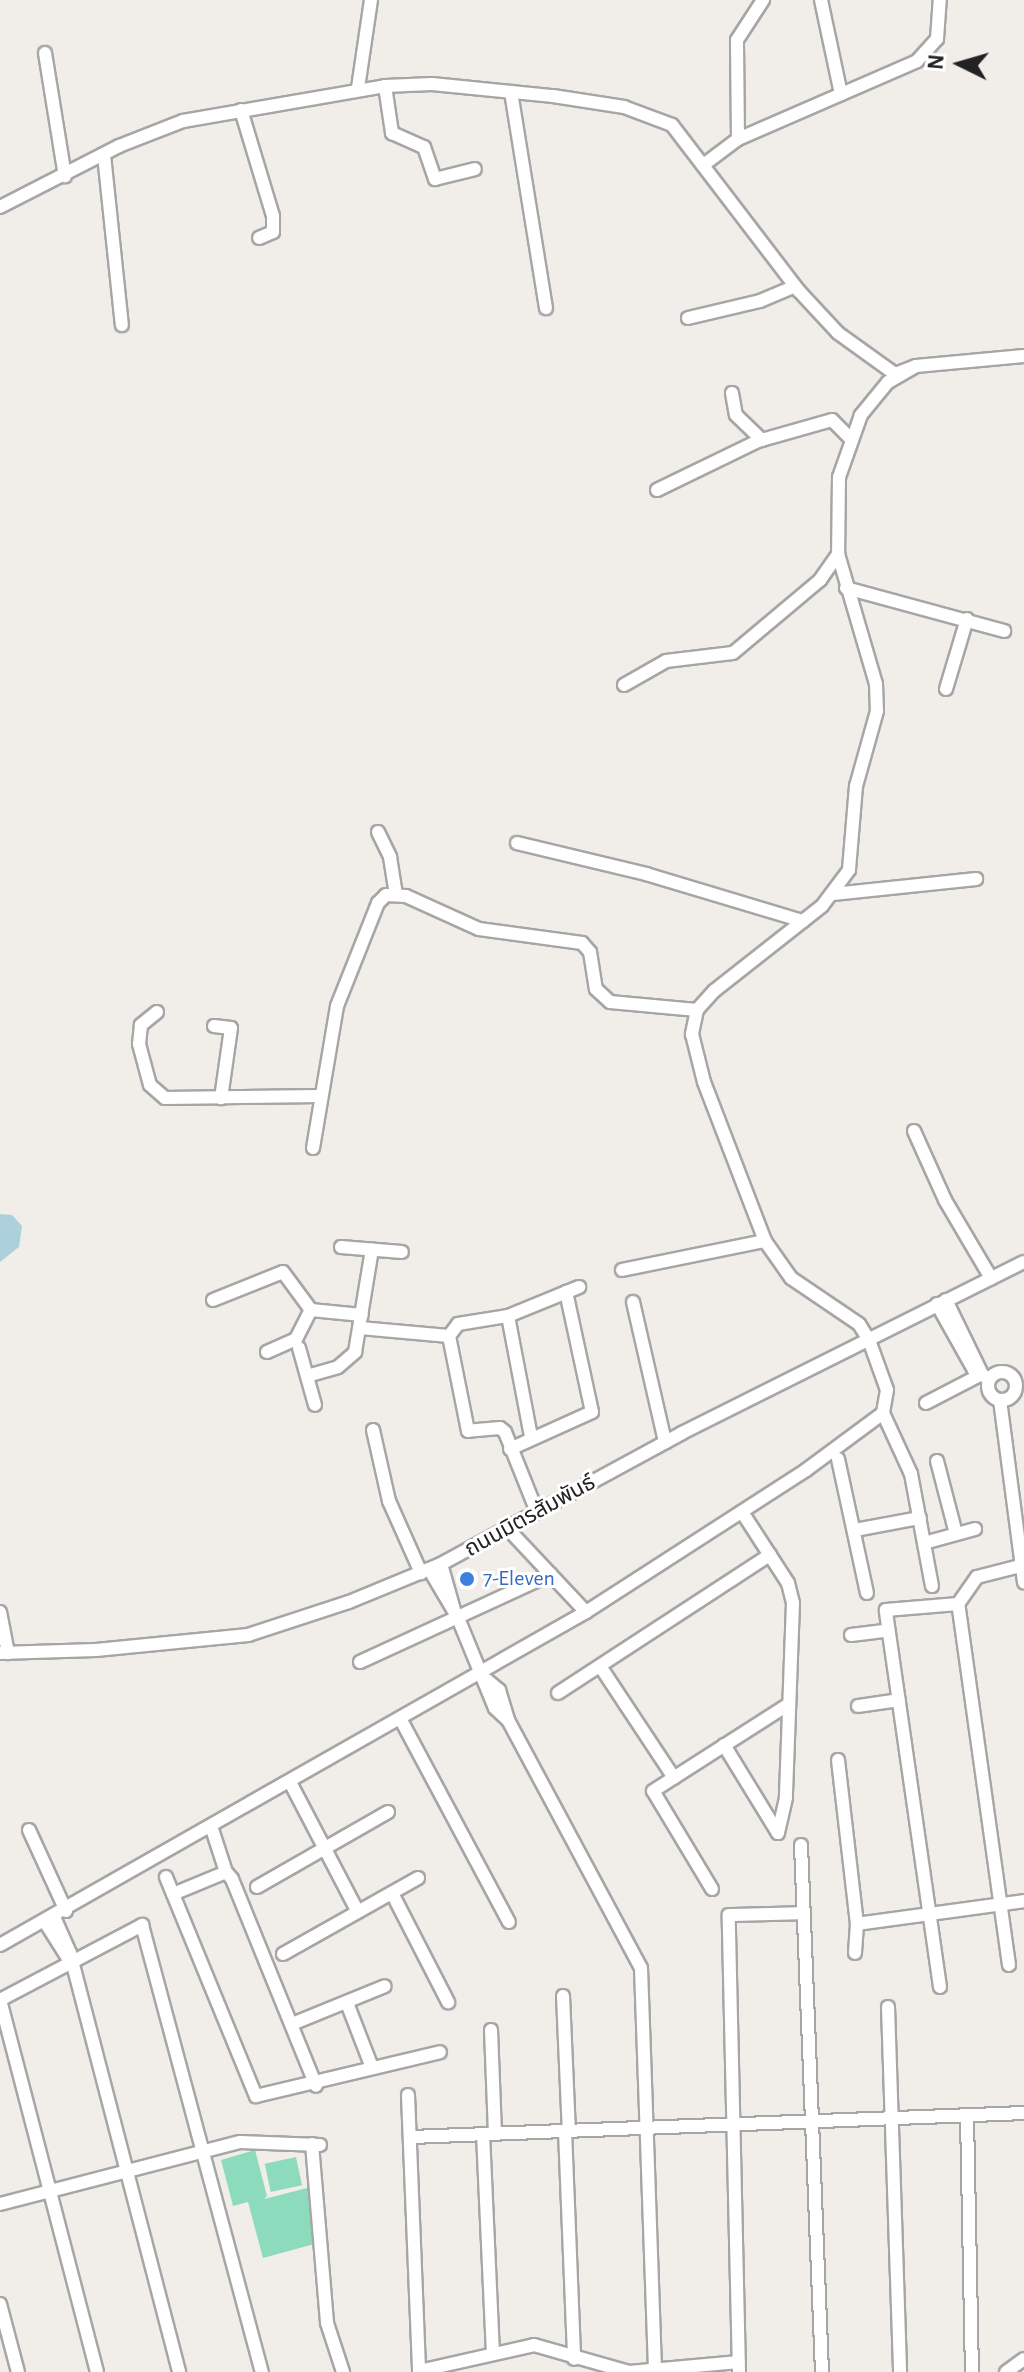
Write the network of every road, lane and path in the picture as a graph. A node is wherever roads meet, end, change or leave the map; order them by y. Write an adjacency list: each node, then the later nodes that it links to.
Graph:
1 (371, 0): 7 (street)
2 (763, 0): 11 (street)
3 (821, 0): 9 (street)
4 (940, 0): 9 (street)
5 (45, 53): 15 (street)
6 (385, 86): 7 (street); 8 (street); 14 (street)
7 (358, 88): 10 (street)
8 (511, 92): 13 (street); 19 (street)
9 (841, 94): 11 (street)
10 (241, 110): 12 (street); 17 (street)
11 (738, 139): 13 (street)
12 (104, 155): 15 (street); 21 (street)
13 (706, 163): 18 (street)
14 (475, 169)
15 (65, 176): 16 (street)
16 (0, 207)
17 (259, 238)
18 (795, 286): 20 (street); 23 (street)
19 (546, 308)
20 (688, 318)
21 (122, 325)
22 (1024, 356): 23 (street)
23 (916, 366): 25 (street)
24 (732, 393): 26 (street)
25 (850, 438): 26 (street); 28 (street)
26 (762, 440): 27 (street)
27 (657, 490)
28 (838, 554): 29 (street); 32 (street)
29 (846, 588): 30 (street); 38 (street)
30 (967, 619): 31 (street); 33 (street)
31 (1004, 631)
32 (624, 685)
33 (946, 689)
34 (378, 832): 37 (street)
35 (517, 843): 39 (street)
36 (976, 879): 38 (street)
37 (396, 893): 40 (street); 43 (street)
38 (833, 894): 39 (street)
39 (803, 921): 40 (street)
40 (697, 1010): 47 (street)
41 (157, 1012): 44 (street)
42 (214, 1026): 44 (street)
43 (320, 1096): 44 (street); 46 (street)
44 (221, 1098)
45 (914, 1131): 53 (street)
46 (313, 1148)
47 (765, 1241): 52 (street); 63 (street)
48 (341, 1247): 49 (street)
49 (372, 1249): 50 (street); 61 (street)
50 (402, 1252)
51 (1024, 1262): 53 (street, ถนนมิตรสัมพันธ์)
52 (622, 1270)
53 (991, 1278): 58 (street, ถนนมิตรสัมพันธ์)
54 (579, 1287): 55 (street)
55 (566, 1292): 60 (street); 74 (street)
56 (213, 1300): 59 (street)
57 (633, 1302): 75 (street)
58 (941, 1302): 63 (street, ถนนมิตรสัมพันธ์); 67 (street)
59 (311, 1310): 61 (street); 65 (street)
60 (508, 1316): 62 (street); 74 (street)
61 (361, 1322): 62 (street); 66 (street)
62 (449, 1336): 76 (street)
63 (869, 1340): 72 (street); 75 (street, ถนนมิตรสัมพันธ์)
64 (299, 1348): 66 (street)
65 (267, 1352)
66 (307, 1376): 71 (street)
67 (985, 1376): 68 (street); 69 (street); 70 (street)
68 (1020, 1387): 69 (street)
69 (1000, 1400): 88 (street)
70 (926, 1403)
71 (315, 1405)
72 (883, 1413): 80 (street); 81 (street)
73 (373, 1430): 89 (street)
74 (531, 1437): 76 (street)
75 (665, 1442): 79 (street, ถนนมิตรสัมพันธ์)
76 (510, 1449): 79 (street)
77 (838, 1459): 84 (street)
78 (937, 1461): 85 (street)
79 (537, 1512): 82 (street, ถนนมิตรสัมพันธ์)
80 (742, 1512): 87 (street); 96 (street)
81 (920, 1518): 84 (street); 86 (street)
82 (508, 1529): 89 (street, ถนนมิตรสัมพันธ์); 90 (street)
83 (975, 1529): 85 (street)
84 (855, 1530): 93 (street)
85 (956, 1534): 86 (street)
86 (924, 1543): 92 (street)
87 (770, 1555): 102 (street); 106 (street)
88 (1023, 1565): 91 (street); 94 (street)
89 (430, 1569): 97 (street); 100 (street, ถนนมิตรสัมพันธ์)
90 (551, 1574): 96 (street); 97 (street)
91 (1024, 1582)
92 (932, 1586)
93 (867, 1593)
94 (958, 1604): 98 (street); 126 (street)
95 (0, 1612): 100 (street)
96 (586, 1612): 103 (street)
97 (456, 1614): 101 (street); 103 (street)
98 (886, 1631): 99 (street); 105 (street)
99 (851, 1635)
100 (4, 1653)
101 (360, 1662)
102 (600, 1666): 104 (street); 111 (street)
103 (485, 1677): 108 (street); 155 (street)
104 (558, 1693)
105 (899, 1700): 107 (street); 129 (street)
106 (789, 1704): 109 (street); 109 (street)
107 (858, 1706)
108 (401, 1720): 112 (street); 131 (street)
109 (724, 1745): 111 (street)
110 (838, 1760): 132 (street)
111 (674, 1778): 122 (street)
112 (287, 1786): 115 (street); 117 (street)
113 (388, 1812): 117 (street)
114 (29, 1830): 130 (street)
115 (209, 1830): 118 (street); 130 (street)
116 (801, 1845): 128 (street)
117 (323, 1849): 121 (street); 127 (street)
118 (226, 1872): 124 (street); 144 (street)
119 (166, 1877): 124 (street)
120 (418, 1878): 123 (street)
121 (257, 1887)
122 (712, 1889)
123 (392, 1893): 127 (street); 141 (street)
124 (173, 1894): 148 (street)
125 (1024, 1901): 126 (street)
126 (999, 1905): 129 (street); 137 (street)
127 (358, 1912): 135 (street)
128 (803, 1913): 153 (street); 154 (street)
129 (930, 1914): 132 (street); 139 (street)
130 (55, 1917): 133 (street); 136 (street)
131 (509, 1922)
132 (857, 1924): 134 (street)
133 (0, 1945)
134 (855, 1953)
135 (283, 1954)
136 (71, 1963): 159 (street); 160 (street); 161 (street)
137 (1009, 1965)
138 (385, 1986): 142 (street)
139 (940, 1987)
140 (563, 1996): 156 (street)
141 (448, 2002)
142 (347, 2003): 144 (street); 147 (street)
143 (888, 2007): 152 (street)
144 (292, 2024): 148 (street)
145 (491, 2030): 157 (street)
146 (440, 2052): 147 (street)
147 (371, 2065): 148 (street)
148 (316, 2086)
149 (408, 2095): 158 (street)
150 (1024, 2113): 151 (street)
151 (967, 2115): 152 (street); 178 (street)
152 (890, 2118): 153 (street); 177 (street)
153 (813, 2121): 154 (street); 176 (street)
154 (732, 2124): 155 (street); 168 (street)
155 (648, 2127): 156 (street); 167 (street)
156 (567, 2131): 157 (street); 165 (street)
157 (489, 2134): 158 (street); 164 (street)
158 (411, 2137): 169 (street)
159 (205, 2149): 160 (street); 173 (street); 174 (street)
160 (126, 2170): 161 (street); 172 (street)
161 (49, 2191): 162 (street); 171 (street)
162 (0, 2204)
163 (0, 2304): 170 (street)
164 (493, 2354): 165 (street); 169 (street)
165 (574, 2359): 175 (street)
166 (1024, 2359): 179 (street)
167 (655, 2366): 168 (street); 175 (street)
168 (739, 2367)
169 (419, 2371)
170 (18, 2372)
171 (97, 2372)
172 (179, 2372)
173 (262, 2372)
174 (343, 2372)
175 (629, 2372)
176 (822, 2372)
177 (900, 2372)
178 (972, 2372)
179 (1006, 2372)

